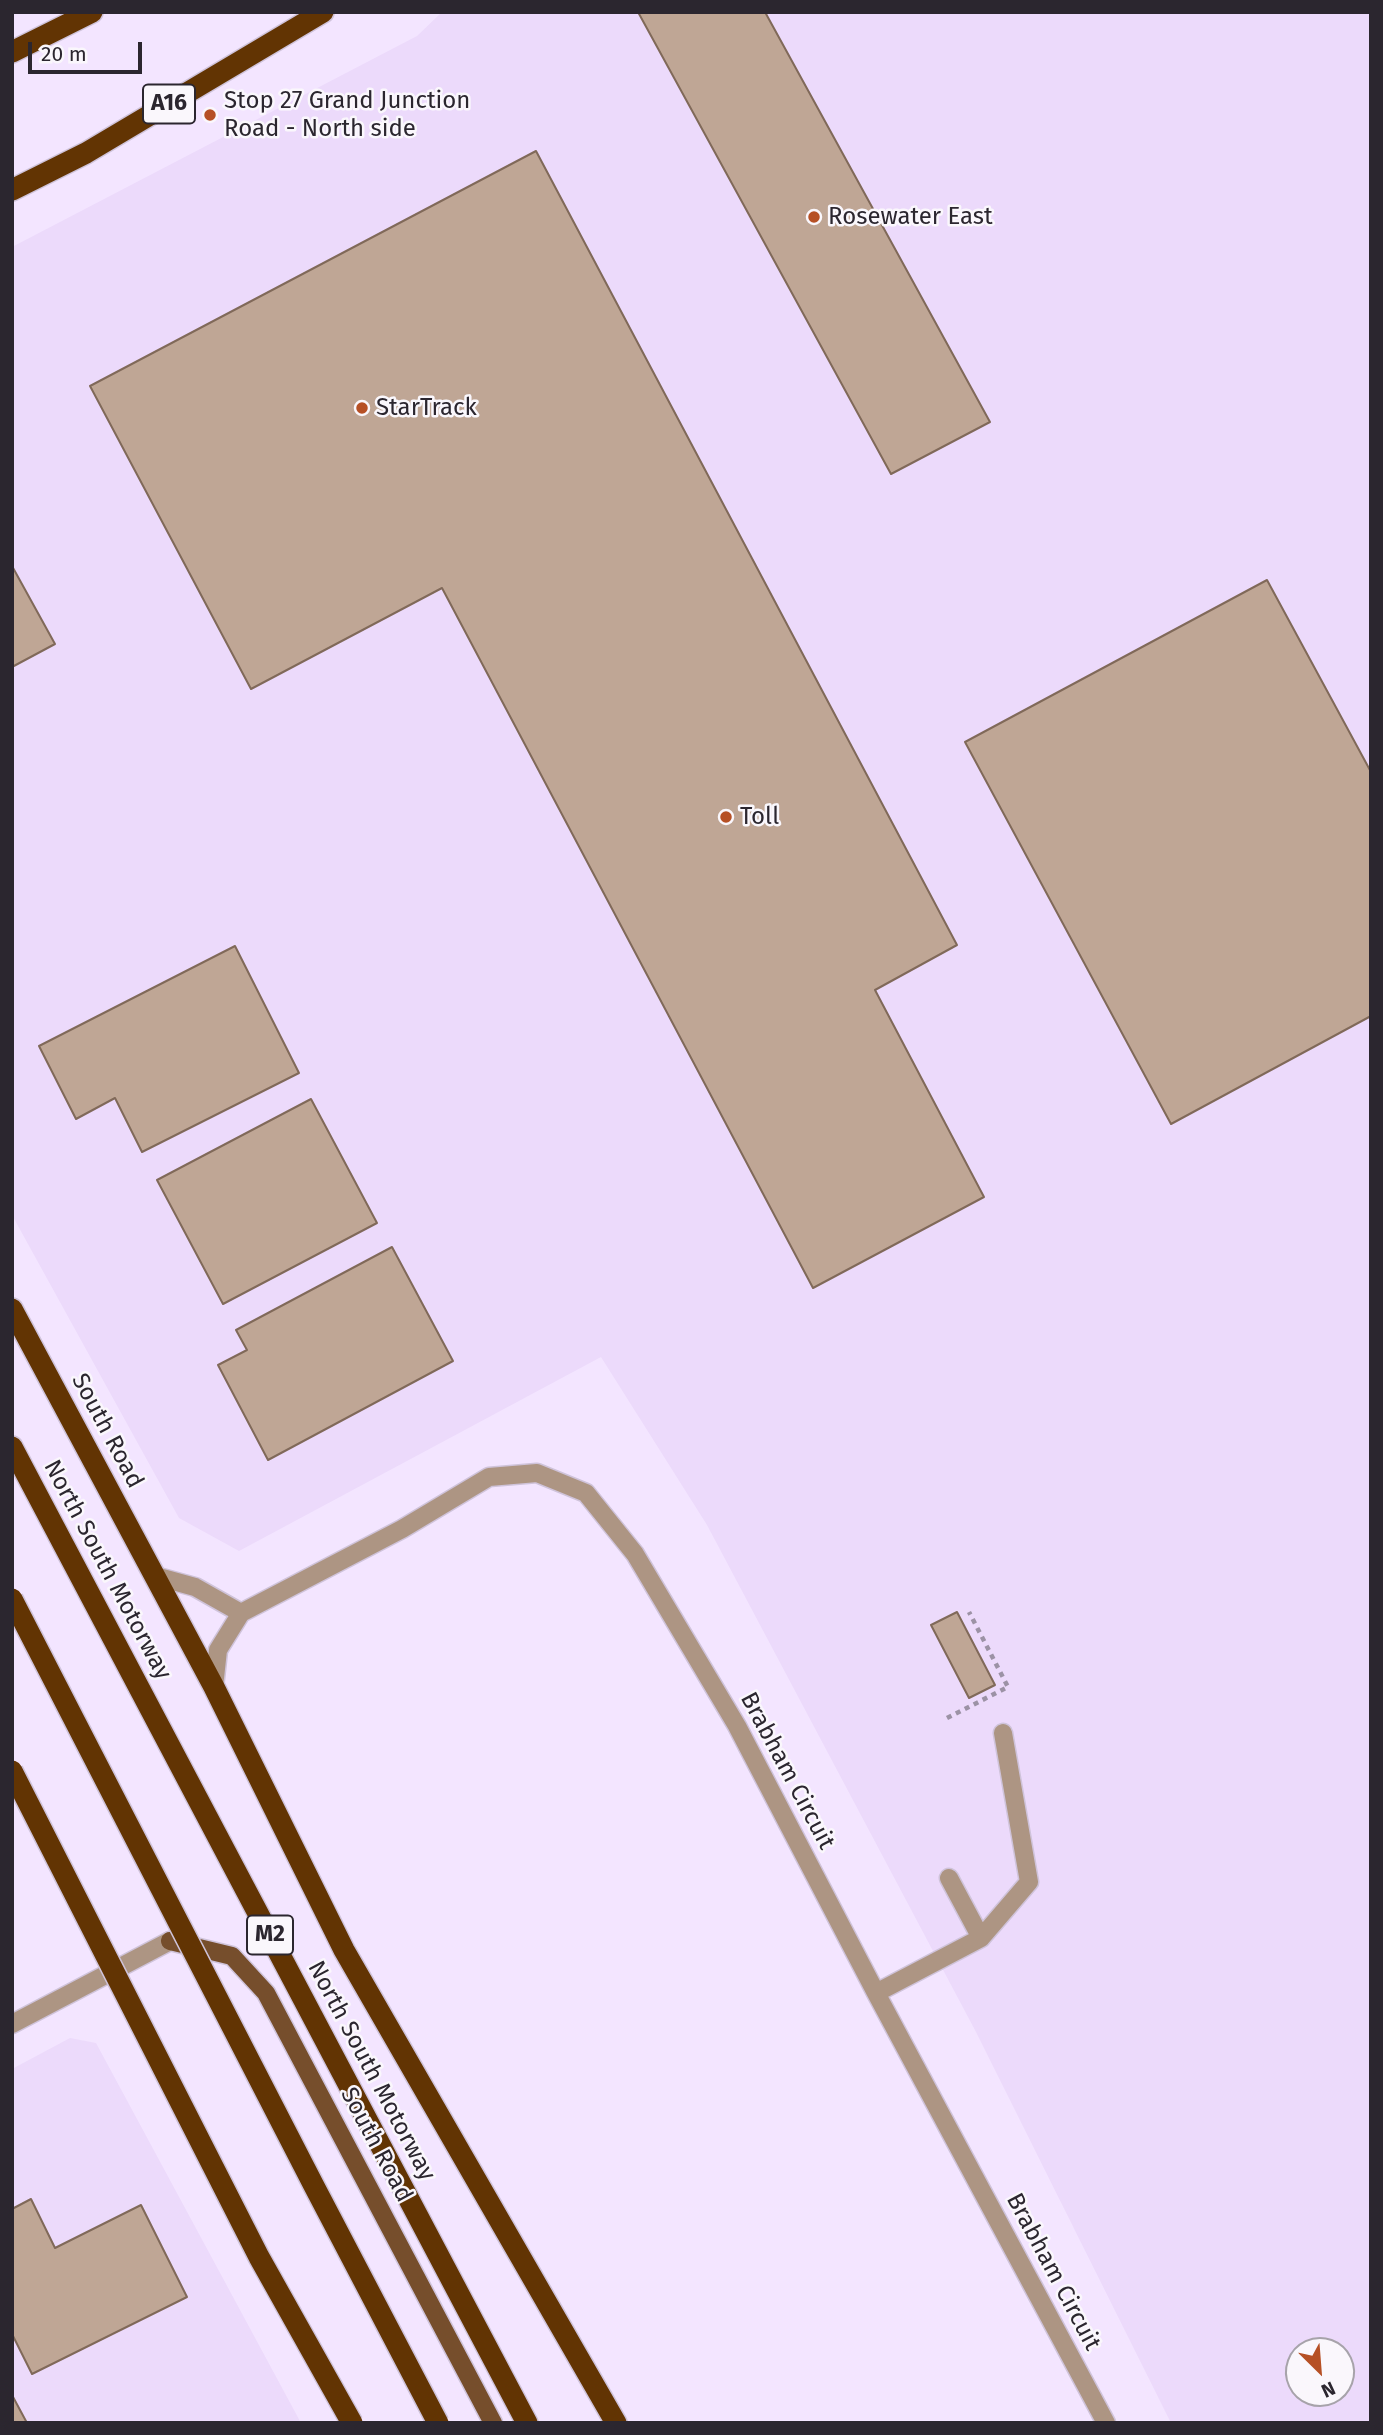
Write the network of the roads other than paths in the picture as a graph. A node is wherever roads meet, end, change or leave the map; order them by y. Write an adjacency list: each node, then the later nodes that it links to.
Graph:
1 (92, 12): 3 (highway)
2 (323, 12): 4 (highway, A16)
3 (12, 52)
4 (12, 190)
5 (12, 1309): 7 (highway, South Road)
6 (12, 1447): 21 (highway, North South Motorway / M2)
7 (155, 1576): 9 (street); 10 (highway, South Road)
8 (12, 1599): 19 (highway, bridge)
9 (241, 1613): 10 (street); 16 (street, Brabham Circuit)
10 (214, 1687): 22 (highway, South Road)
11 (1003, 1733): 14 (street)
12 (12, 1771): 18 (highway, bridge)
13 (949, 1878): 14 (street)
14 (981, 1938): 16 (street)
15 (170, 1941): 17 (street); 20 (main road, South Road)
16 (876, 1993): 23 (street, Brabham Circuit)
17 (12, 2024)
18 (352, 2423)
19 (438, 2423)
20 (493, 2423)
21 (527, 2423)
22 (616, 2423)
23 (1106, 2423)

